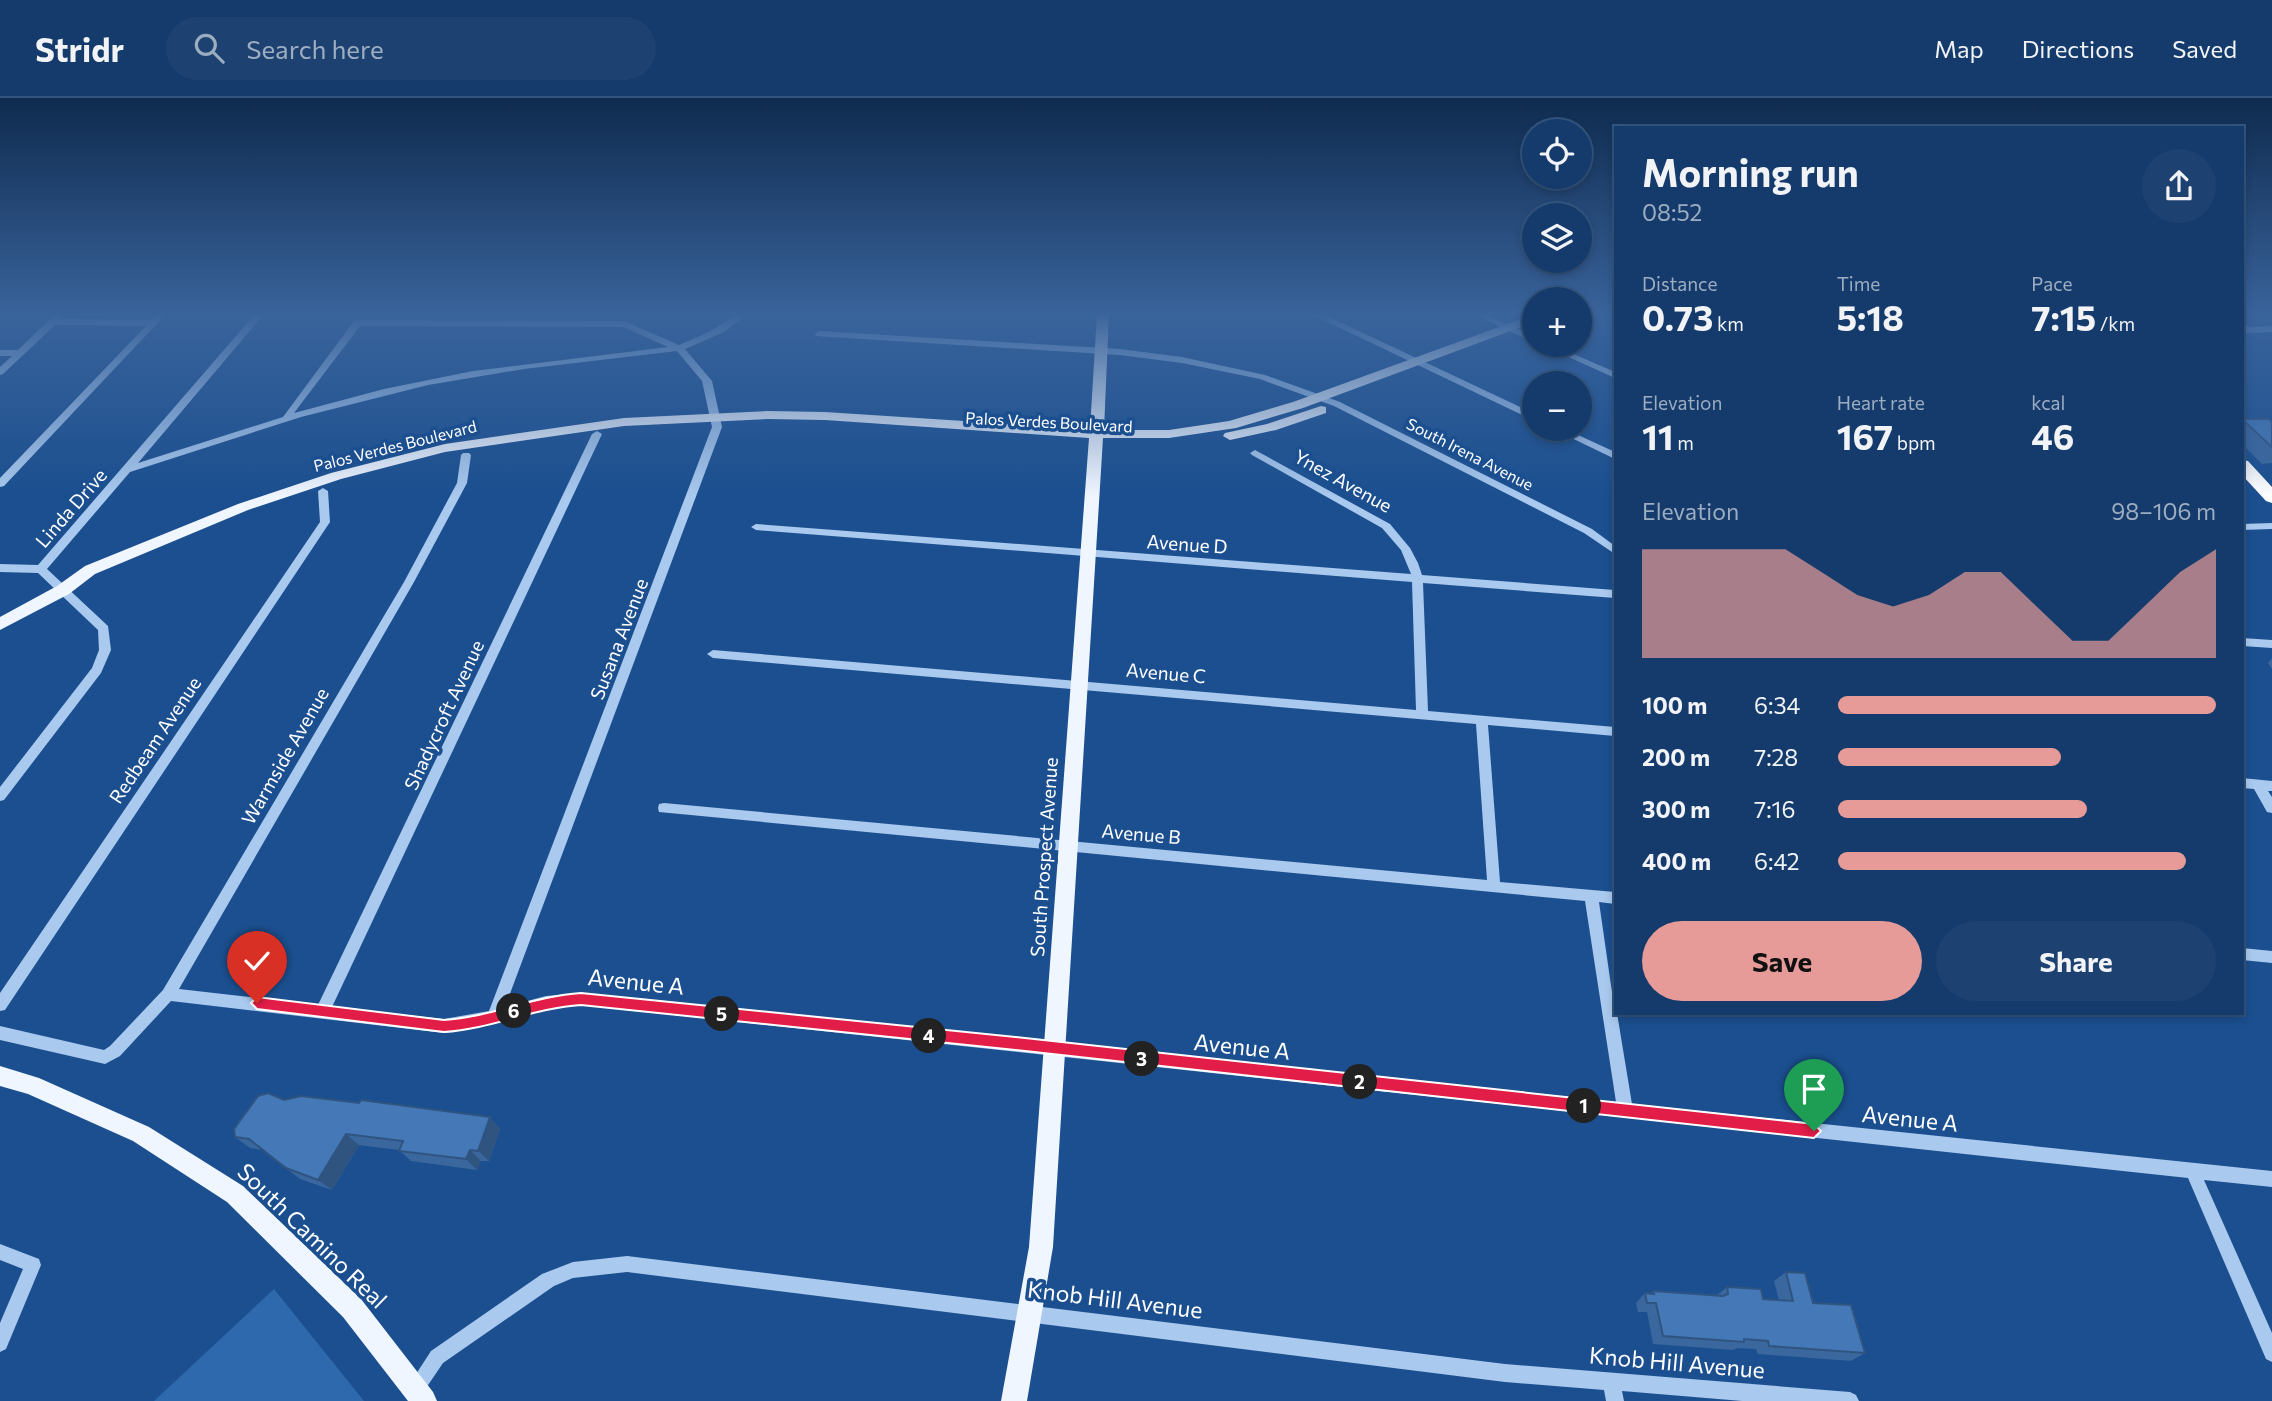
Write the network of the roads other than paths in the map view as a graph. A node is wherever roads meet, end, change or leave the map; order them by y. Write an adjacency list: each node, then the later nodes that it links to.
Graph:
1 (104, 375): 26 (street)
2 (208, 375): 25 (street, Linda Drive)
3 (318, 375): 14 (street)
4 (470, 375): 14 (street)
5 (702, 375): 15 (street)
6 (1099, 375): 17 (main road, South Prospect Avenue)
7 (1252, 375): 11 (street, South Irena Avenue)
8 (1384, 375): 11 (main road, Palos Verdes Boulevard)
9 (1417, 375): 12 (main road, Palos Verdes Boulevard)
10 (1445, 375): 13 (street)
11 (1320, 398): 12 (street, South Irena Avenue); 17 (main road, Palos Verdes Boulevard)
12 (1337, 404): 17 (main road, Palos Verdes Boulevard); 33 (street, South Irena Avenue)
13 (1522, 412)
14 (287, 416): 25 (street)
15 (717, 423): 16 (main road, Palos Verdes Boulevard); 17 (main road, Palos Verdes Boulevard); 18 (main road, Palos Verdes Boulevard); 63 (street, Susana Avenue)
16 (597, 434): 18 (main road, Palos Verdes Boulevard); 62 (street, Shadycroft Avenue)
17 (1095, 439): 34 (main road, South Prospect Avenue)
18 (530, 440): 21 (main road, Palos Verdes Boulevard); 23 (main road, Palos Verdes Boulevard)
19 (1583, 441): 22 (street)
20 (1255, 453): 37 (street, Ynez Avenue)
21 (466, 455): 23 (main road, Palos Verdes Boulevard); 60 (street, Warmside Avenue)
22 (1614, 456)
23 (392, 466): 27 (main road, Palos Verdes Boulevard); 29 (main road, Palos Verdes Boulevard)
24 (2244, 467): 28 (highway)
25 (126, 470): 36 (street, Linda Drive)
26 (0, 484)
27 (323, 491): 29 (main road, Palos Verdes Boulevard); 61 (street, Redbeam Avenue)
28 (2272, 497)
29 (244, 511): 38 (main road, Palos Verdes Boulevard)
30 (2272, 526): 32 (street)
31 (756, 527): 34 (street, Avenue D)
32 (2244, 527)
33 (1614, 550)
34 (1090, 555): 37 (street, Avenue D); 44 (main road, South Prospect Avenue)
35 (0, 568): 36 (street)
36 (41, 569): 38 (street, Linda Drive)
37 (1417, 578): 39 (street, Avenue D); 45 (street, Ynez Avenue)
38 (63, 590): 40 (main road, Palos Verdes Boulevard); 51 (street, Linda Drive)
39 (1614, 594)
40 (0, 624)
41 (2244, 642): 42 (street)
42 (2272, 644)
43 (713, 654): 44 (street, Avenue C)
44 (1079, 685): 45 (street, Avenue C); 54 (main road, South Prospect Avenue)
45 (1422, 714): 46 (street, Avenue C)
46 (1482, 720): 47 (street, Avenue C); 55 (street)
47 (1614, 731)
48 (2244, 783): 49 (street)
49 (2258, 785): 50 (street); 53 (street)
50 (2272, 786)
51 (0, 796)
52 (664, 808): 54 (street, Avenue B)
53 (2272, 808)
54 (1070, 846): 55 (street, Avenue B); 65 (main road, South Prospect Avenue)
55 (1494, 886): 56 (street, Avenue B)
56 (1591, 896): 57 (street, Avenue B); 67 (street)
57 (1614, 898)
58 (2244, 954): 59 (street)
59 (2272, 957)
60 (168, 994): 62 (street, Avenue A); 64 (street, Warmside Avenue)
61 (0, 1005)
62 (323, 1010): 63 (street, Avenue A)
63 (494, 1016): 65 (street, Avenue A)
64 (0, 1033)
65 (1055, 1049): 67 (street, Avenue A); 71 (main road, South Prospect Avenue)
66 (0, 1076): 75 (main road, South Camino Real)
67 (1625, 1110): 68 (street, Avenue A)
68 (2193, 1172): 69 (street, Avenue A); 73 (street)
69 (2272, 1179)
70 (0, 1252): 72 (street)
71 (1031, 1314): 74 (street, Knob Hill Avenue); 75 (street, Knob Hill Avenue); 76 (main road, South Prospect Avenue)
72 (0, 1343)
73 (2272, 1353)
74 (1611, 1383): 77 (street); 78 (street, Knob Hill Avenue)
75 (420, 1394)
76 (1014, 1401)
77 (1615, 1401)
78 (1850, 1401)

